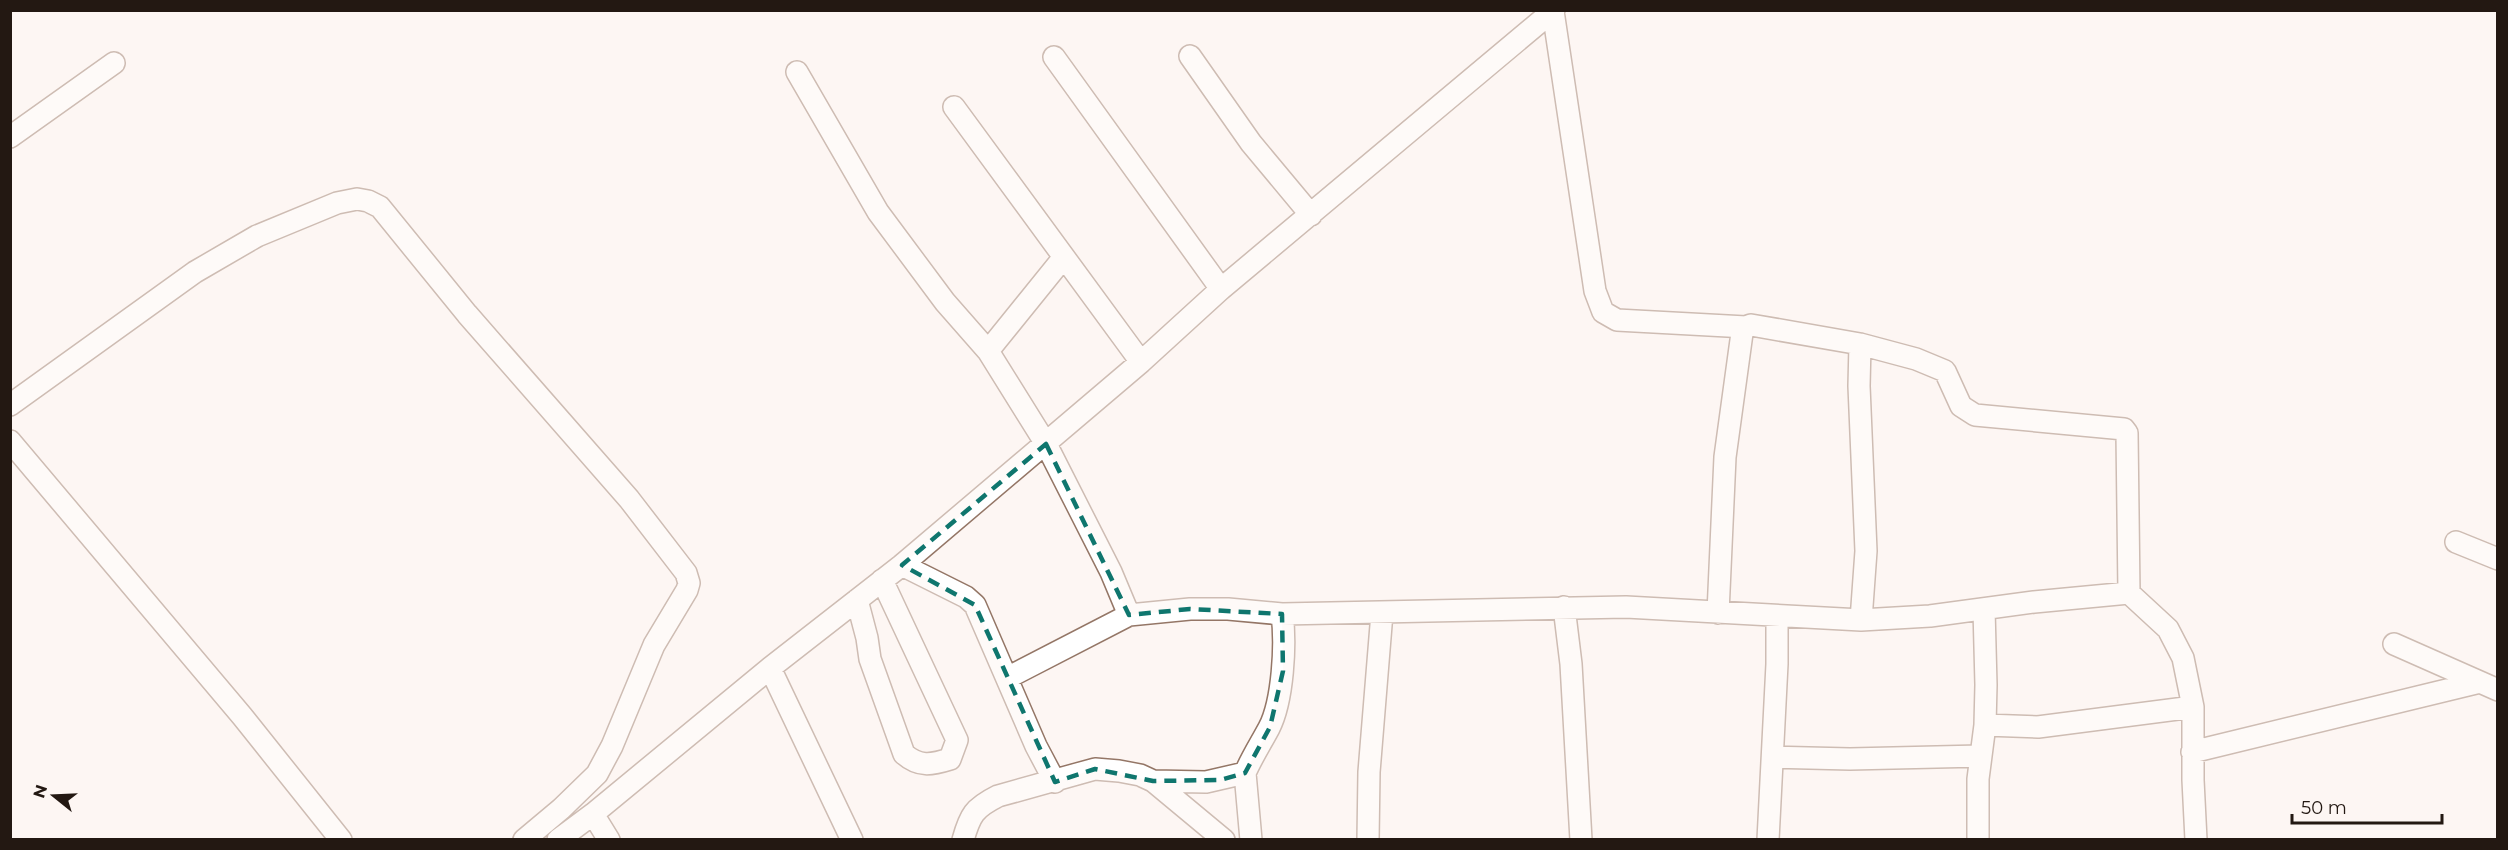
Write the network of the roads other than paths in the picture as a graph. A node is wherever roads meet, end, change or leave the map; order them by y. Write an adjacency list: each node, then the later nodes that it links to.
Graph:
1 (1554, 11): 8 (street); 11 (street)
2 (1190, 56): 8 (street)
3 (1054, 57): 10 (street)
4 (114, 63): 7 (street)
5 (797, 72): 13 (street)
6 (954, 107): 9 (street)
7 (10, 137)
8 (1311, 215): 10 (street)
9 (1064, 257): 13 (street); 14 (street)
10 (1221, 289): 14 (street)
11 (1746, 327): 12 (street); 27 (street)
12 (1860, 344): 22 (street); 31 (street)
13 (988, 351): 17 (street)
14 (1141, 362): 17 (street)
15 (10, 405): 47 (street)
16 (10, 441): 46 (street)
17 (1046, 444): 20 (street); 29 (street)
18 (2456, 542): 19 (street)
19 (2498, 559)
20 (902, 565): 21 (street); 34 (street)
21 (882, 580): 23 (street); 23 (street)
22 (2129, 593): 25 (street); 36 (street)
23 (857, 600): 33 (street)
24 (1564, 607): 26 (street); 27 (street); 54 (street)
25 (1984, 609): 31 (street); 37 (street)
26 (1382, 613): 28 (street); 53 (street)
27 (1718, 613): 30 (street)
28 (1282, 614): 29 (street); 41 (street)
29 (1129, 615): 34 (street)
30 (1777, 617): 31 (street); 40 (street)
31 (1861, 620)
32 (2394, 644): 35 (street)
33 (770, 668): 44 (street); 45 (street)
34 (1006, 678): 43 (street)
35 (2489, 686): 38 (street)
36 (2193, 707): 37 (street); 38 (street)
37 (1985, 725): 39 (street)
38 (2192, 752): 57 (street)
39 (1980, 756): 40 (street); 56 (street)
40 (1773, 757): 55 (street)
41 (1245, 773): 42 (street); 52 (street)
42 (1153, 781): 43 (street); 51 (street)
43 (1055, 782): 50 (street)
44 (593, 814): 48 (street); 49 (street)
45 (848, 839)
46 (341, 840)
47 (524, 840)
48 (558, 840)
49 (609, 840)
50 (963, 840)
51 (1224, 840)
52 (1251, 840)
53 (1368, 840)
54 (1581, 840)
55 (1768, 840)
56 (1978, 840)
57 (2196, 840)

